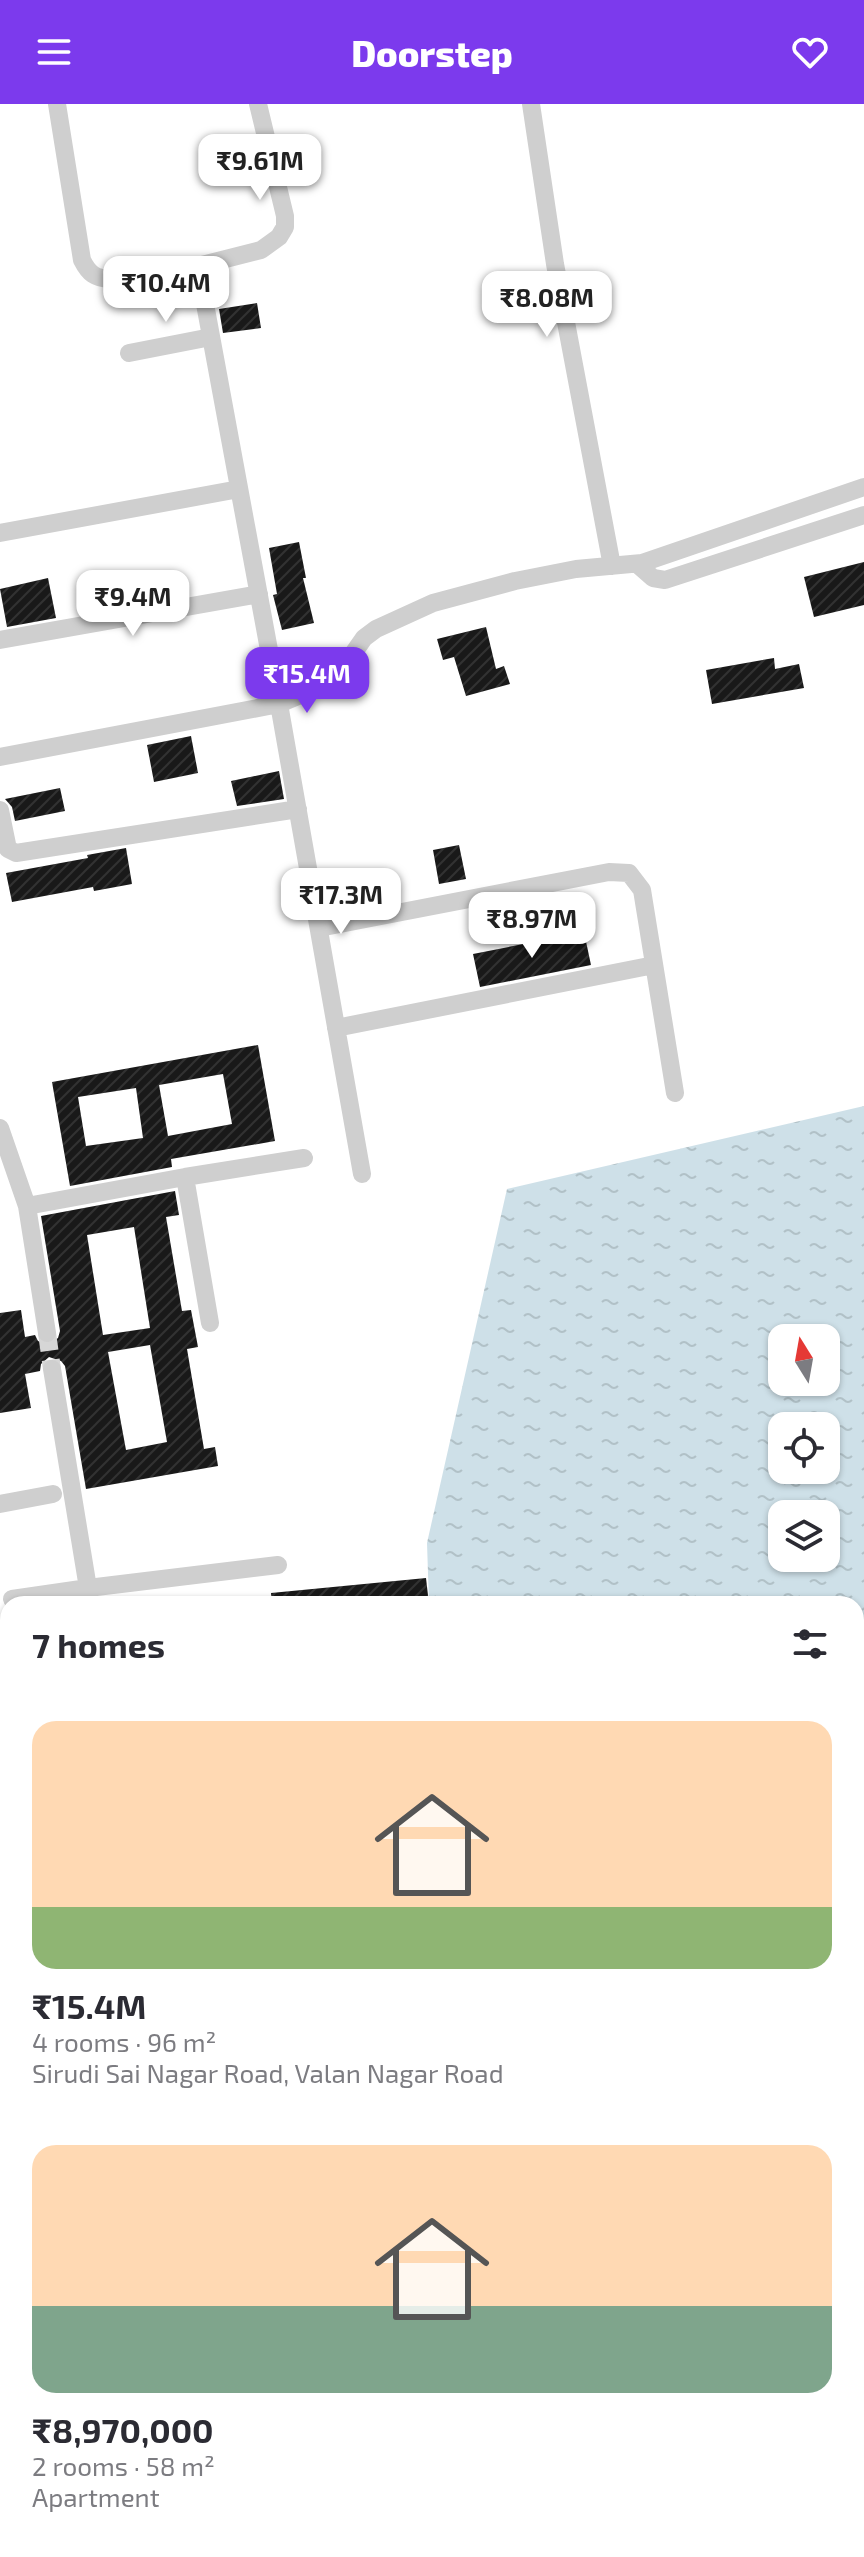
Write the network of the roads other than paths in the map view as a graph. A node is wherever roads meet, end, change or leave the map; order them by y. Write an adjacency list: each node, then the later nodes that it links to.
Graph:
1 (57, 104): 4 (street)
2 (258, 104): 4 (street)
3 (531, 104): 12 (street)
4 (198, 266): 5 (street)
5 (211, 337): 6 (street); 8 (street)
6 (129, 353)
7 (864, 487): 11 (street)
8 (239, 489): 10 (street); 13 (street)
9 (864, 515): 11 (street)
10 (0, 533)
11 (637, 564): 12 (street)
12 (612, 566): 15 (street)
13 (259, 594): 14 (street); 15 (street)
14 (0, 640)
15 (279, 704): 16 (street); 17 (street)
16 (0, 757)
17 (298, 809): 18 (street); 19 (street)
18 (0, 810)
19 (319, 928): 20 (street); 21 (street)
20 (654, 965): 21 (street); 22 (street)
21 (336, 1028): 25 (street)
22 (675, 1093)
23 (0, 1128): 27 (street)
24 (304, 1158): 26 (street)
25 (362, 1174)
26 (185, 1177): 27 (street); 28 (street)
27 (27, 1206): 29 (street)
28 (210, 1323)
29 (47, 1333)
30 (52, 1369): 34 (street)
31 (53, 1494): 32 (street)
32 (0, 1504)
33 (278, 1565): 34 (street)
34 (88, 1588): 35 (street)
35 (33, 1596)

